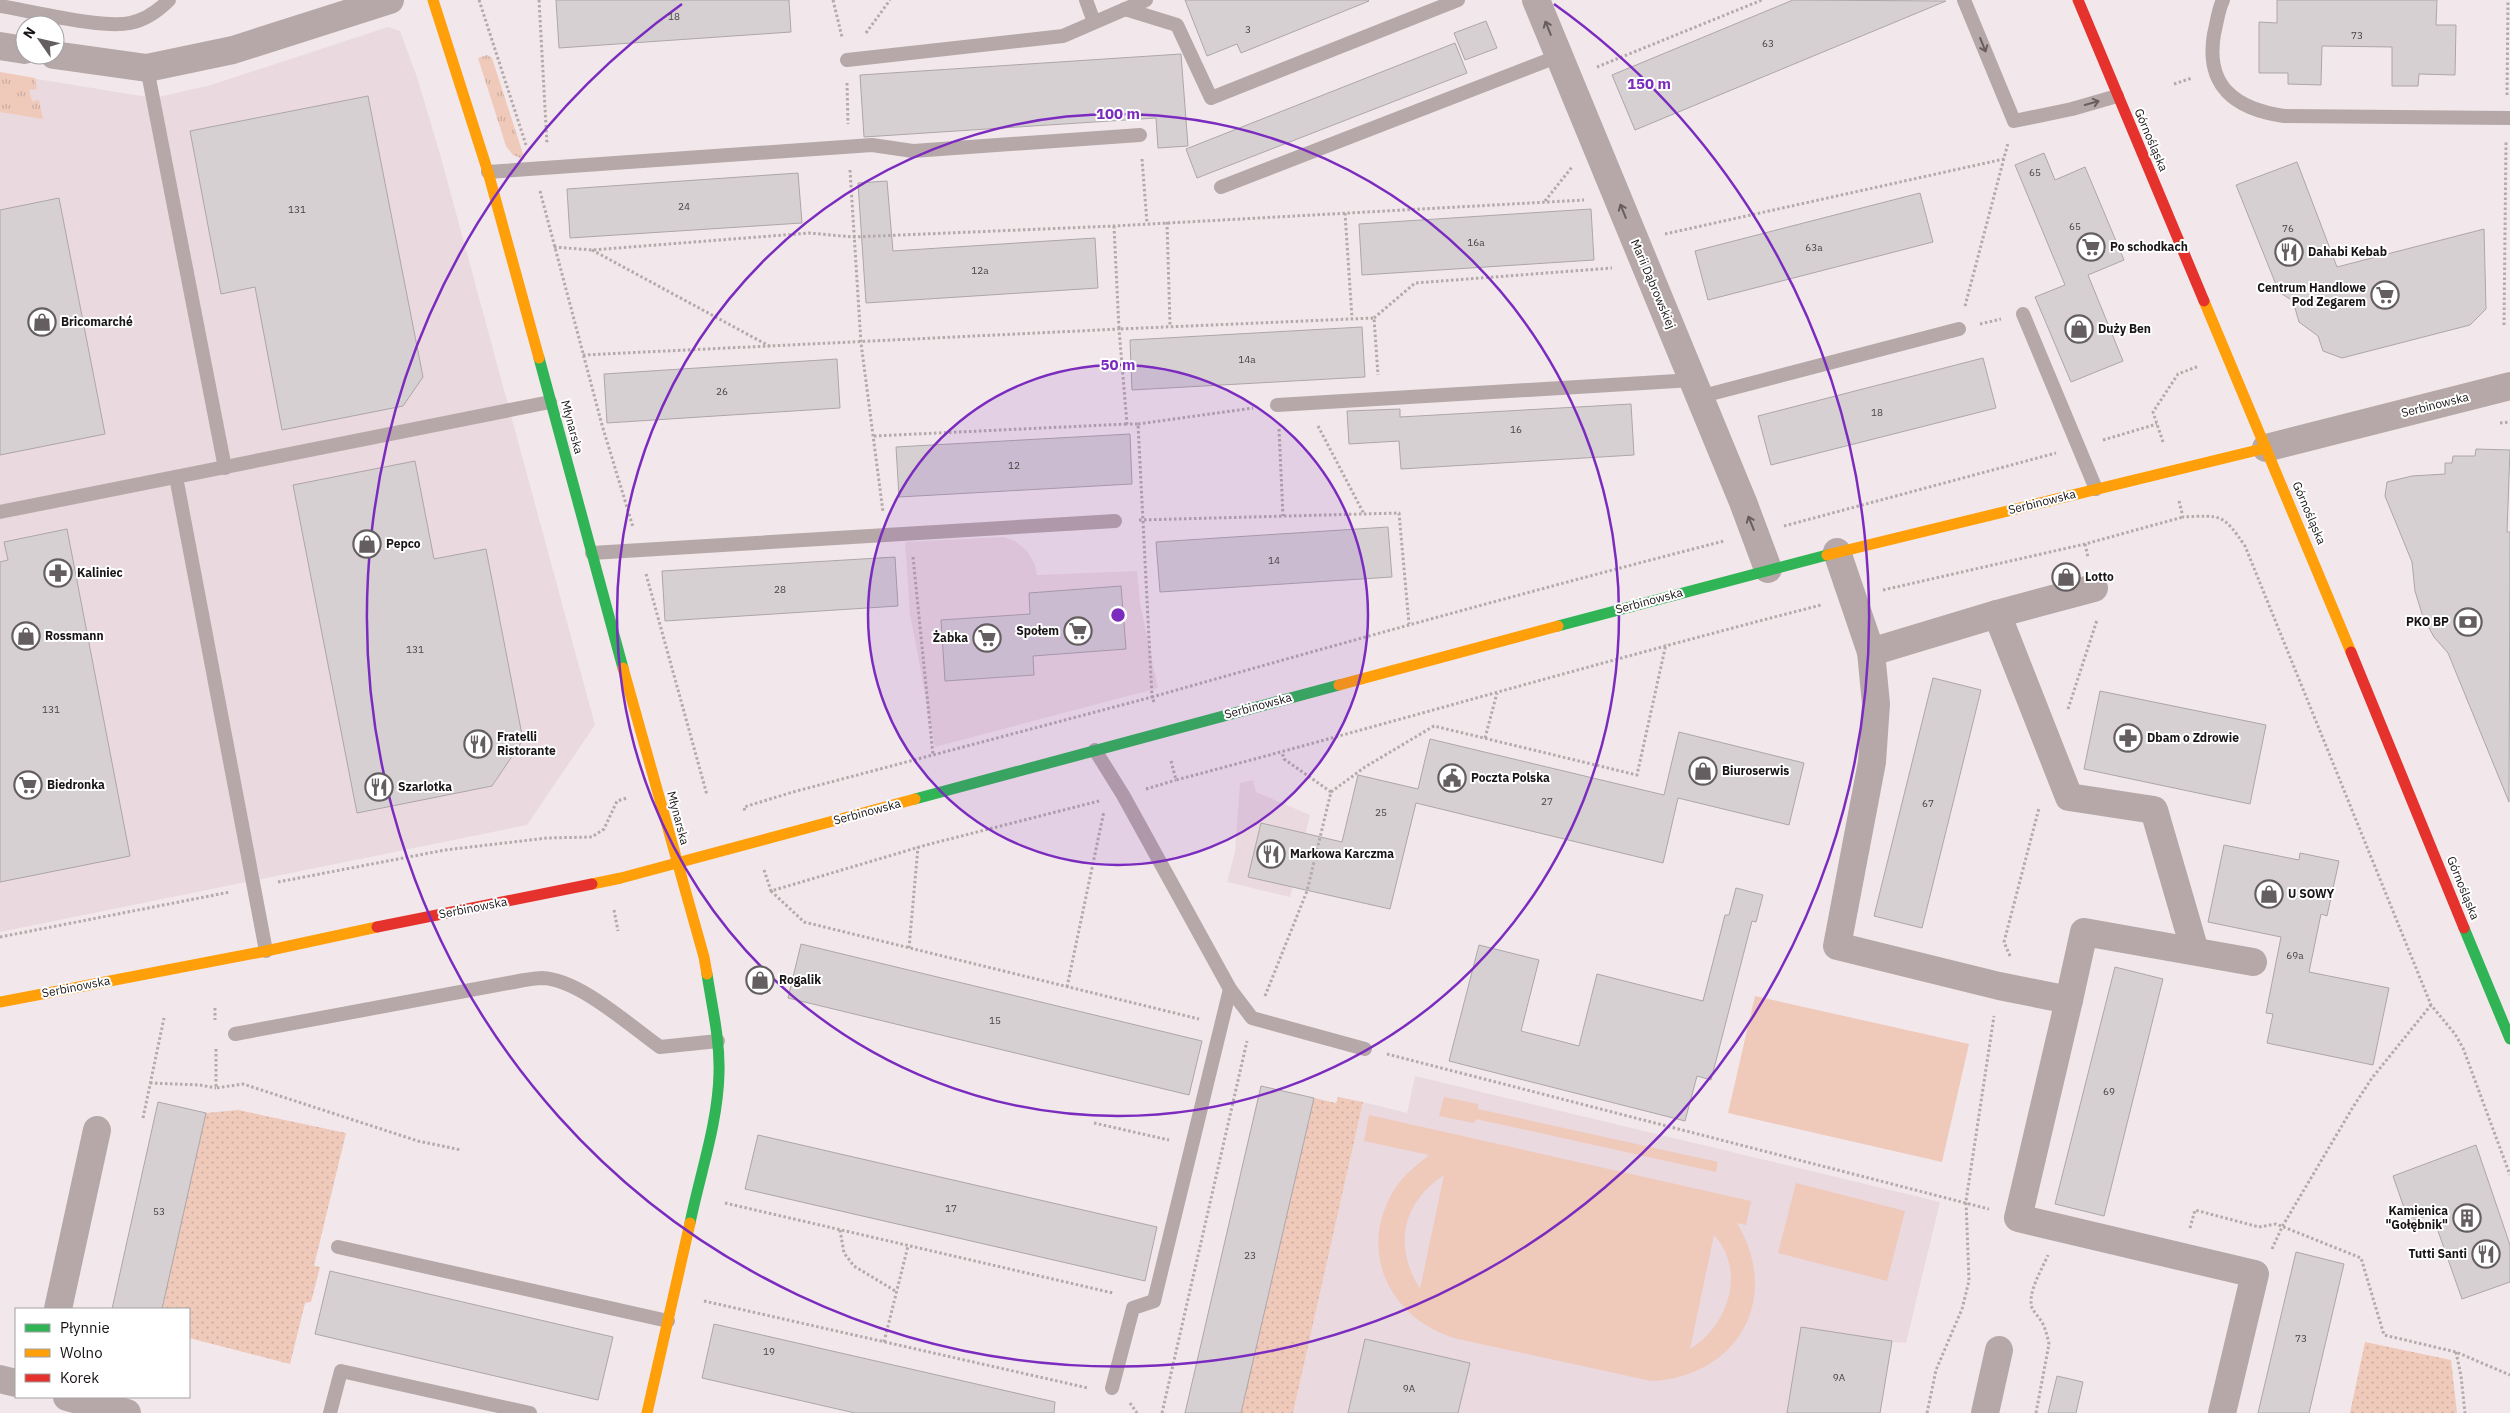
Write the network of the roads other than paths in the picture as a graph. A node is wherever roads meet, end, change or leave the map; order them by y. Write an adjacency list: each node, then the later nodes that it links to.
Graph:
1 (169, 0): 11 (lane)
2 (390, 0): 19 (street)
3 (433, 0): 23 (street, Młynarska)
4 (1086, 0): 13 (lane)
5 (1146, 0): 12 (lane)
6 (1458, 0): 12 (lane)
7 (1536, 0): 18 (street, Marii Dąbrowskiej, one-way to 7)
8 (1964, 0): 20 (lane, one-way to 20)
9 (2078, 0): 20 (street, Górnośląska)
10 (2224, 0): 21 (lane)
11 (0, 6)
12 (1125, 9): 13 (lane)
13 (1094, 22): 17 (lane)
14 (0, 46): 15 (street)
15 (15, 48)
16 (65, 57): 19 (street)
17 (847, 60)
18 (1564, 67): 24 (lane); 28 (street, Marii Dąbrowskiej, one-way to 18)
19 (147, 68): 32 (lane)
20 (2117, 96): 31 (street, Górnośląska)
21 (2508, 118)
22 (1140, 135): 23 (lane)
23 (488, 172): 29 (street, Młynarska)
24 (1221, 187)
25 (2023, 314): 34 (lane)
26 (1958, 329): 28 (lane)
27 (2510, 386): 31 (street, Serbinowska)
28 (1696, 388): 30 (lane); 39 (street, Marii Dąbrowskiej, one-way to 28)
29 (550, 402): 32 (lane); 38 (street, Młynarska)
30 (1277, 405)
31 (2266, 448): 34 (street, Serbinowska); 52 (street, Górnośląska)
32 (225, 468): 33 (lane)
33 (176, 477): 35 (lane); 45 (lane)
34 (2096, 489): 37 (street, Serbinowska)
35 (0, 512)
36 (1116, 521): 38 (lane)
37 (1837, 552): 39 (street, Serbinowska); 42 (street)
38 (592, 553): 44 (street, Młynarska)
39 (1768, 568): 43 (street, Serbinowska)
40 (2094, 588): 41 (street)
41 (1997, 614): 42 (street); 46 (street)
42 (1870, 652): 49 (street)
43 (1095, 750): 44 (street, Serbinowska); 48 (lane)
44 (676, 864): 45 (street, Serbinowska); 53 (street, Młynarska)
45 (266, 951): 50 (street, Serbinowska)
46 (2195, 951): 47 (street); 49 (street)
47 (2253, 962)
48 (1230, 989): 54 (lane); 62 (lane)
49 (2070, 1000): 69 (street)
50 (0, 1002)
51 (235, 1034): 53 (lane)
52 (2510, 1039)
53 (718, 1041): 58 (street, Młynarska)
54 (1364, 1048)
55 (97, 1130): 57 (street)
56 (338, 1247): 58 (lane)
57 (58, 1308)
58 (668, 1321): 67 (street, Młynarska)
59 (1999, 1350): 68 (street)
60 (0, 1379): 61 (street)
61 (15, 1383)
62 (1112, 1388)
63 (71, 1398): 64 (street)
64 (127, 1413)
65 (330, 1413): 66 (lane)
66 (530, 1413)
67 (647, 1413)
68 (1985, 1413)
69 (2222, 1413)

